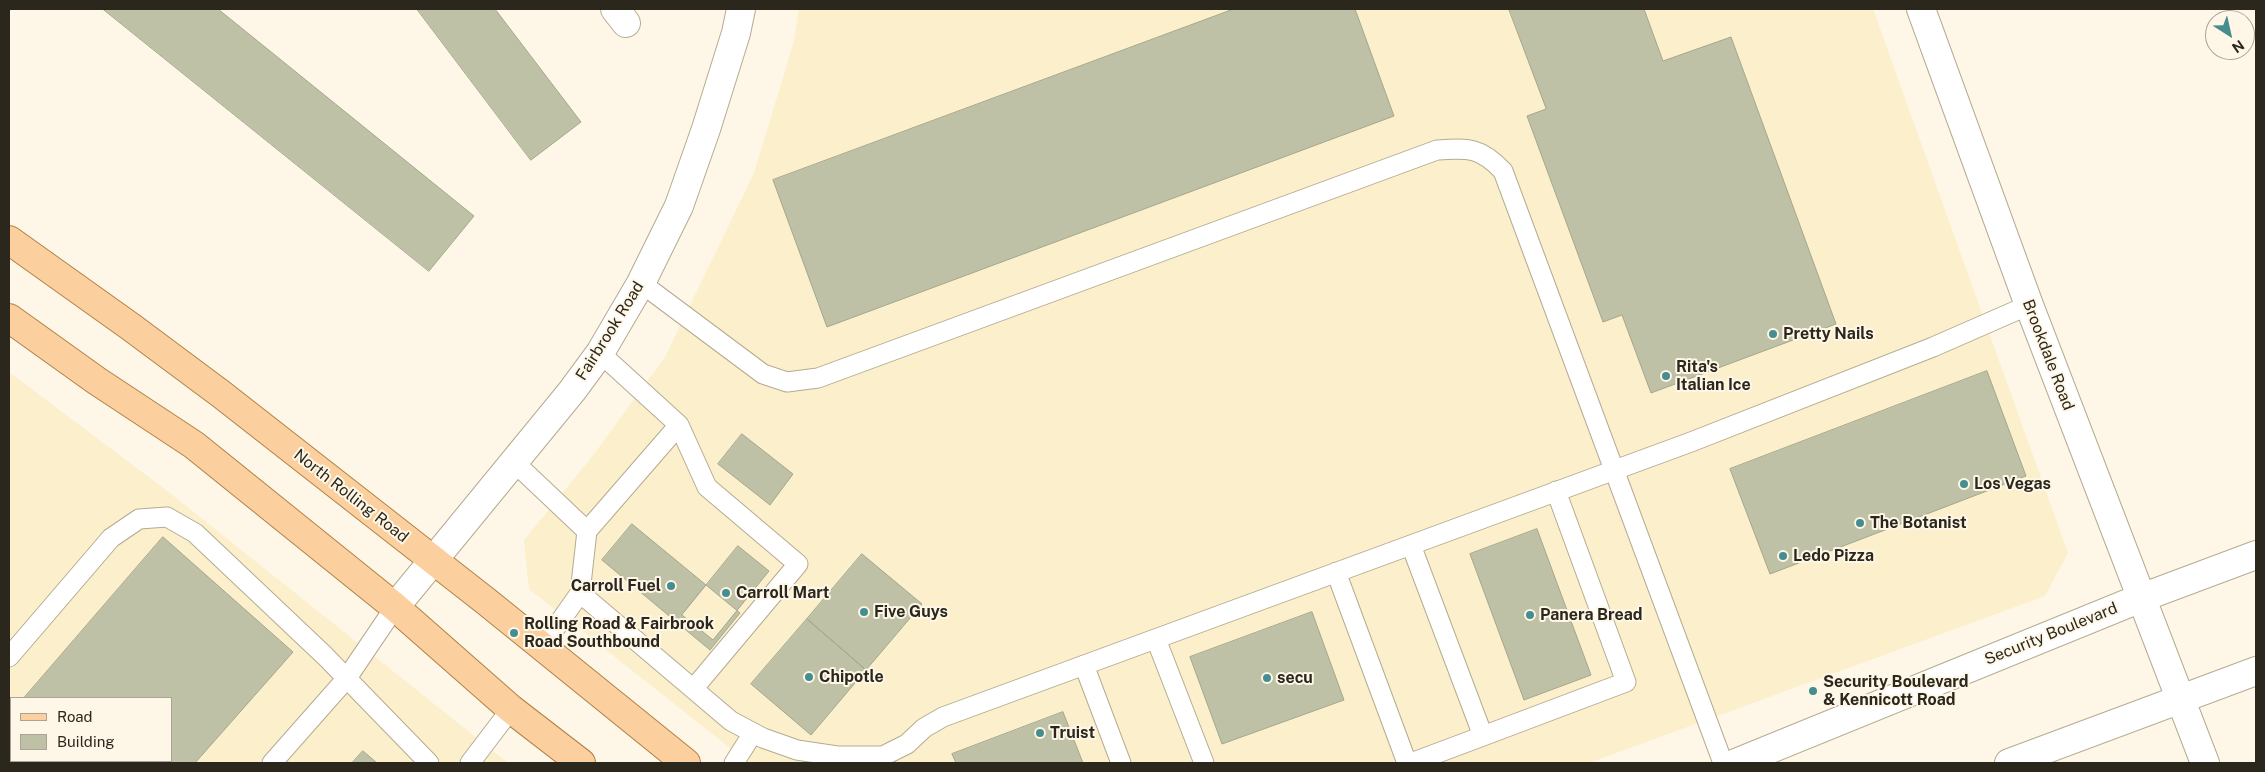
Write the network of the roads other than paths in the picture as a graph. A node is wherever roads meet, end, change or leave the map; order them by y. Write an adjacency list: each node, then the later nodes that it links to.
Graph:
1 (741, 9): 4 (street, Fairbrook Road)
2 (1921, 9): 5 (street, Brookdale Road)
3 (9, 240): 15 (main road, North Rolling Road)
4 (641, 283): 7 (street, Fairbrook Road); 10 (lane)
5 (2029, 305): 10 (lane); 18 (street, Brookdale Road)
6 (9, 318): 19 (main road)
7 (600, 353): 8 (lane); 9 (street, Fairbrook Road)
8 (679, 425): 12 (lane); 26 (lane)
9 (514, 462): 12 (lane); 15 (street, Fairbrook Road)
10 (1615, 470): 11 (lane); 42 (lane)
11 (1556, 491): 13 (lane); 30 (lane)
12 (588, 531): 17 (lane)
13 (1411, 545): 16 (lane); 30 (lane)
14 (2256, 555): 18 (street, Security Boulevard)
15 (434, 560): 19 (street, Fairbrook Road); 21 (main road, North Rolling Road)
16 (1336, 572): 20 (lane); 40 (lane)
17 (580, 593): 21 (lane); 26 (lane)
18 (2141, 598): 27 (street, Brookdale Road); 43 (street, Security Boulevard)
19 (396, 607): 25 (lane); 28 (main road)
20 (1156, 639): 23 (lane); 39 (lane)
21 (542, 647): 36 (main road, North Rolling Road)
22 (9, 657): 25 (lane)
23 (1084, 665): 31 (lane); 38 (lane)
24 (2256, 671): 27 (street)
25 (347, 678): 32 (lane); 33 (lane)
26 (694, 688): 29 (lane)
27 (2180, 700): 44 (street); 45 (street, Brookdale Road)
28 (511, 709): 34 (lane); 35 (main road)
29 (753, 733): 31 (lane); 37 (lane)
30 (1483, 736): 41 (lane)
31 (891, 758)
32 (272, 763)
33 (429, 763)
34 (470, 763)
35 (582, 763)
36 (686, 763)
37 (734, 763)
38 (1121, 763)
39 (1204, 763)
40 (1407, 763)
41 (1412, 763)
42 (1723, 763)
43 (1736, 763)
44 (2009, 763)
45 (2204, 763)

